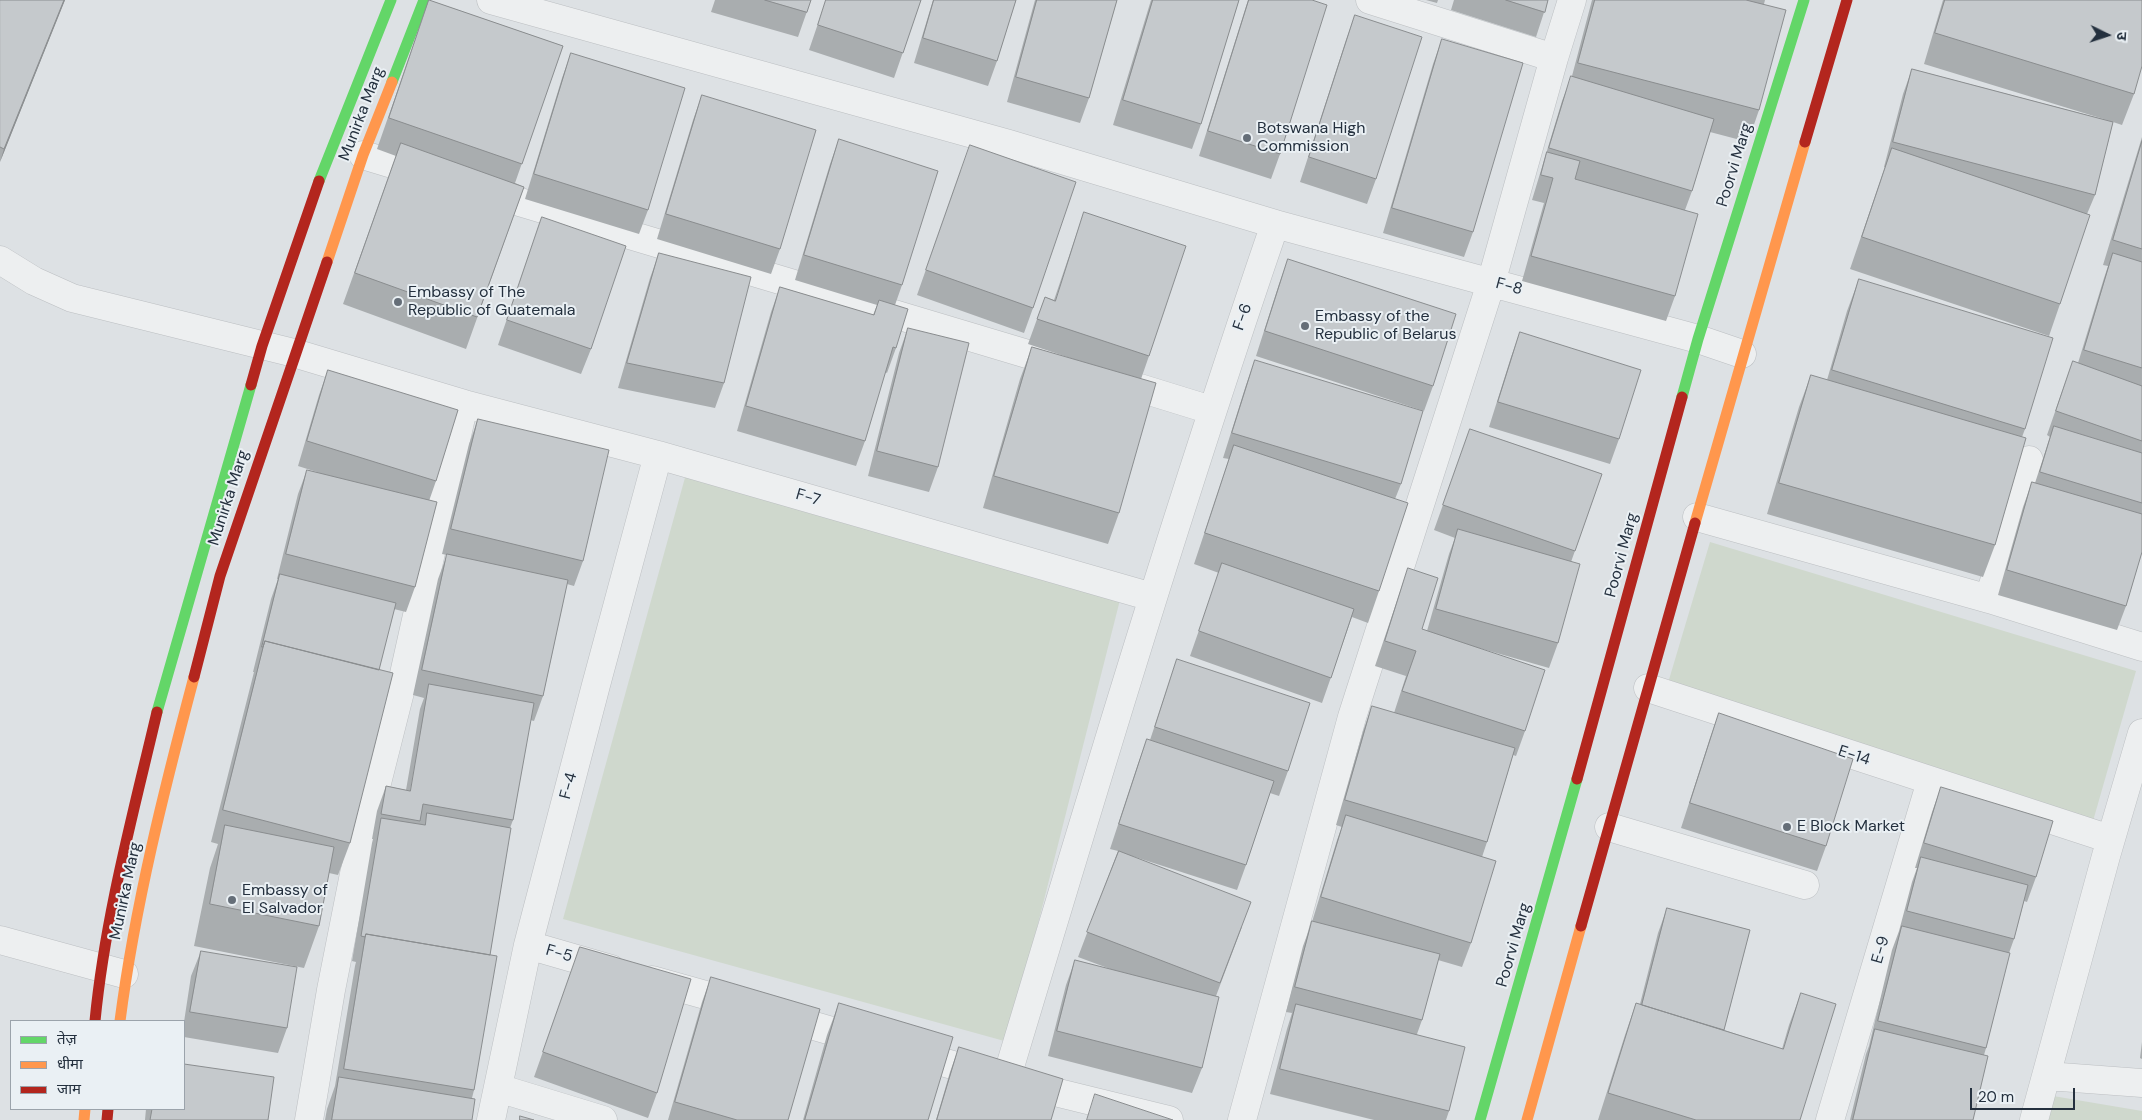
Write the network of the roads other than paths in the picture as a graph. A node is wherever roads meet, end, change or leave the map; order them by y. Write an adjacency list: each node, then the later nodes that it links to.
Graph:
1 (391, 0): 14 (main road, Munirka Marg)
2 (424, 0): 9 (main road, Munirka Marg)
3 (491, 0): 10 (street, F-8)
4 (1370, 0): 8 (street)
5 (1572, 0): 8 (street)
6 (1804, 0): 13 (main road, Poorvi Marg)
7 (1847, 0): 16 (main road)
8 (1554, 58): 12 (street)
9 (363, 155): 15 (main road, Munirka Marg); 18 (street)
10 (1275, 224): 12 (street, F-8); 18 (street, F-6)
11 (0, 260): 14 (street, F-7)
12 (1492, 283): 13 (street, F-8); 45 (street)
13 (1698, 339): 16 (street, F-8); 46 (main road, Poorvi Marg)
14 (262, 346): 15 (street, F-7); 33 (main road, Munirka Marg)
15 (294, 353): 17 (street, F-7); 34 (main road, Munirka Marg)
16 (1742, 354): 21 (main road)
17 (464, 404): 19 (street, F-7); 41 (street)
18 (1212, 410): 22 (street, F-6)
19 (658, 455): 22 (street, F-7); 32 (street, F-4)
20 (2029, 460): 23 (street)
21 (1697, 517): 23 (street); 25 (main road)
22 (1152, 597): 38 (street, F-6)
23 (1989, 599): 24 (street)
24 (2142, 647)
25 (1648, 688): 27 (street, E-14); 28 (main road)
26 (2142, 733): 29 (street)
27 (1931, 781): 29 (street, E-14); 48 (street, E-9)
28 (1609, 827): 30 (street); 47 (main road)
29 (2110, 839): 37 (street)
30 (1806, 885)
31 (0, 940): 33 (street)
32 (528, 945): 38 (street, F-5); 40 (street, F-4)
33 (100, 968): 34 (street); 35 (main road, Munirka Marg)
34 (126, 974): 36 (main road, Munirka Marg)
35 (95, 1020)
36 (120, 1020)
37 (2047, 1076): 39 (street); 49 (street)
38 (1006, 1080): 44 (street, F-5)
39 (2142, 1083)
40 (498, 1088): 42 (street, F-4); 43 (street)
41 (309, 1120)
42 (491, 1120)
43 (603, 1120)
44 (1169, 1120)
45 (1242, 1120)
46 (1480, 1120)
47 (1527, 1120)
48 (1830, 1120)
49 (2034, 1120)

